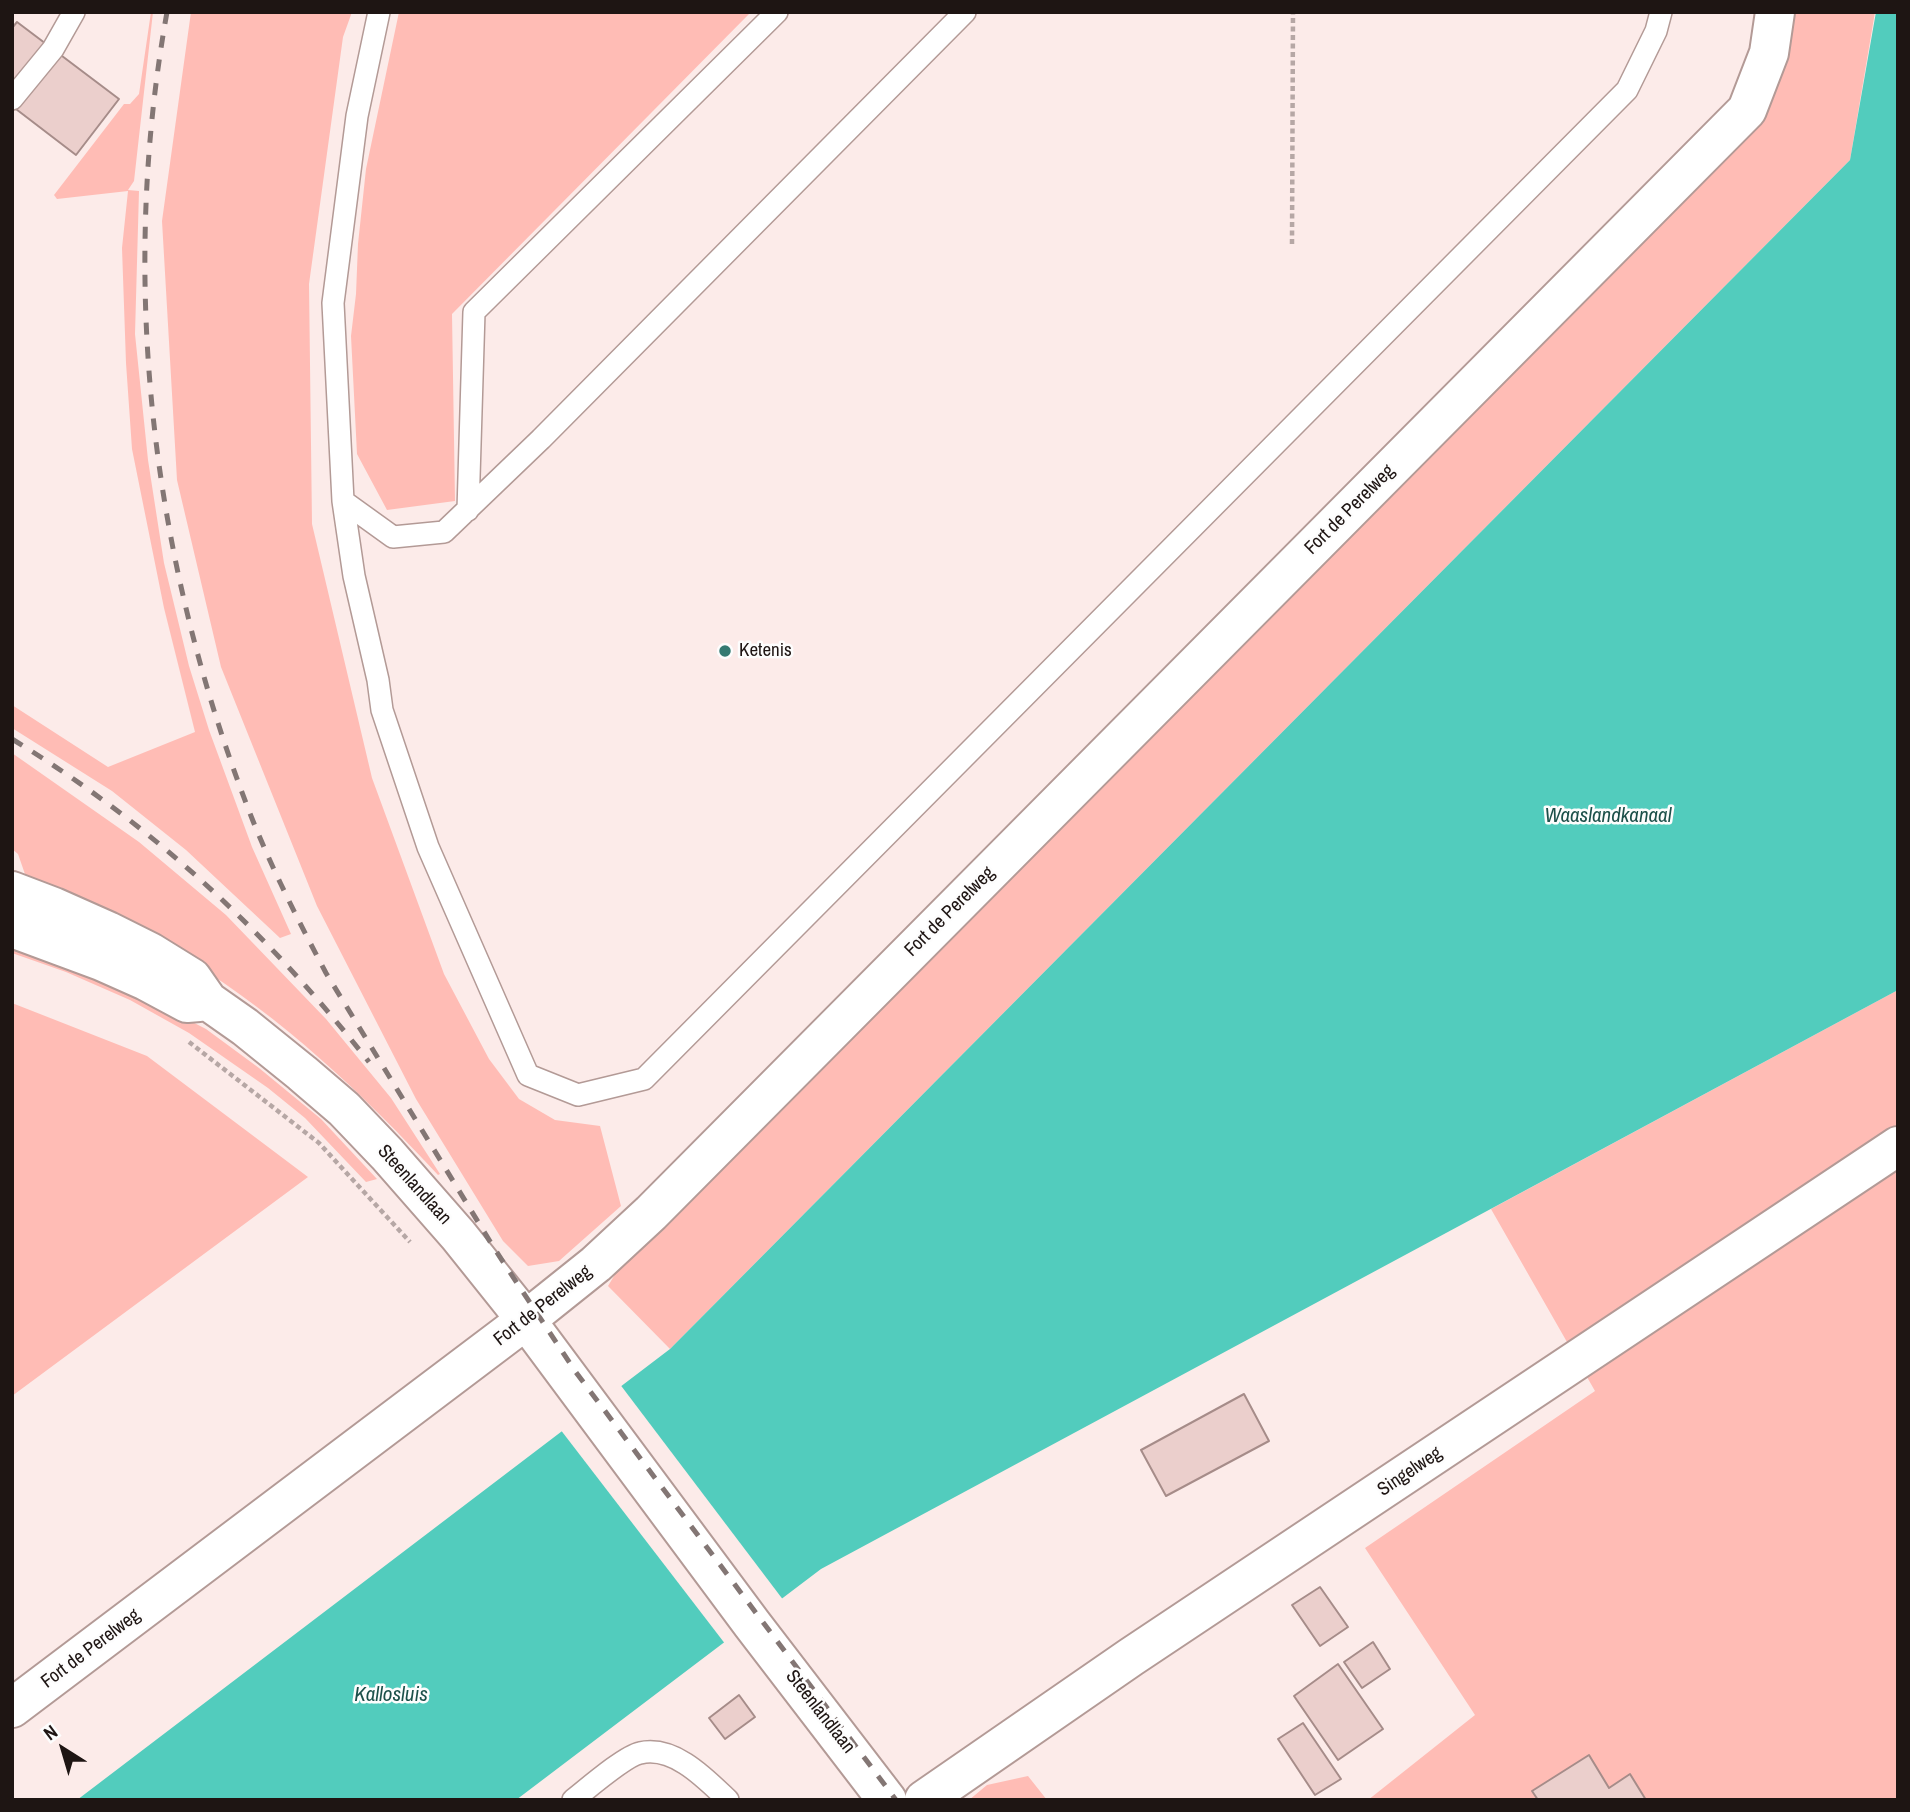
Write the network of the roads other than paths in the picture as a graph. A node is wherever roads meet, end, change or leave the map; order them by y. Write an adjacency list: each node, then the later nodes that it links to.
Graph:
1 (74, 12): 7 (lane)
2 (379, 12): 8 (lane)
3 (777, 12): 9 (lane)
4 (965, 12): 9 (lane)
5 (1661, 12): 8 (lane)
6 (1775, 12): 14 (street, Fort de Perelweg)
7 (12, 99)
8 (343, 501): 9 (lane)
9 (468, 510)
10 (12, 891): 12 (street, Steenlandlaan)
11 (12, 928): 12 (street, Steenlandlaan)
12 (208, 1001): 14 (street, Steenlandlaan)
13 (1898, 1146): 19 (street, Singelweg)
14 (526, 1320): 15 (street, Fort de Perelweg); 18 (street, Steenlandlaan)
15 (12, 1708)
16 (573, 1800): 17 (lane)
17 (728, 1800)
18 (887, 1800)
19 (924, 1800)

